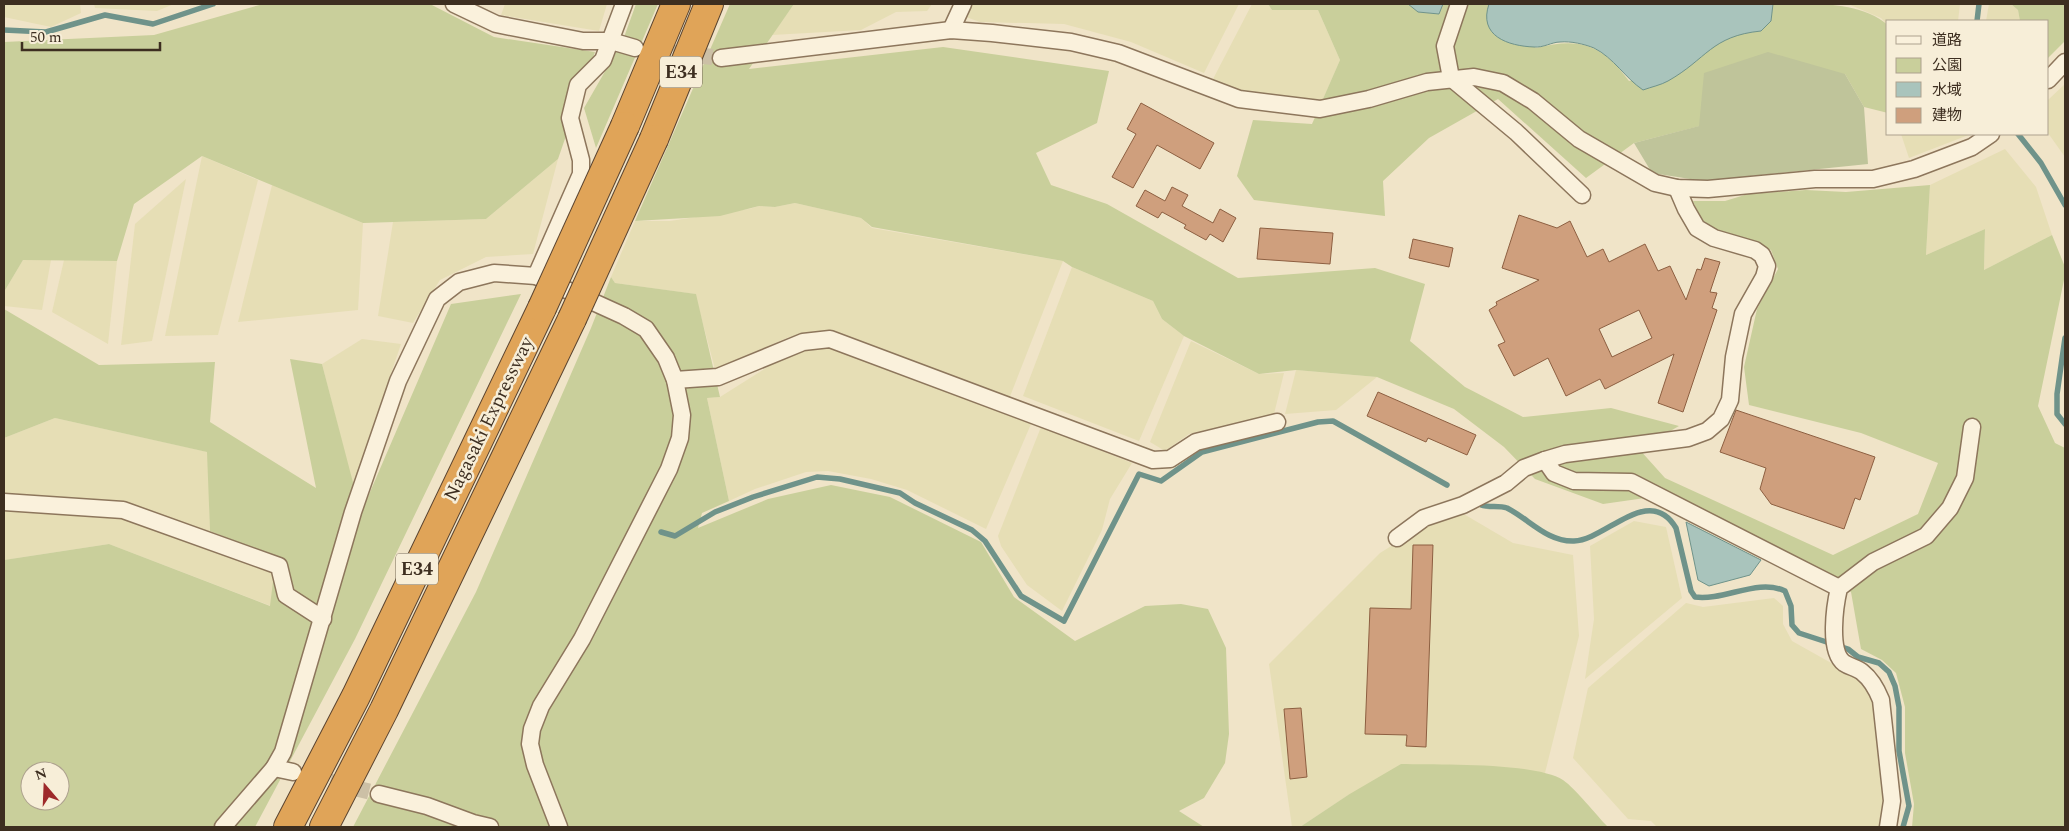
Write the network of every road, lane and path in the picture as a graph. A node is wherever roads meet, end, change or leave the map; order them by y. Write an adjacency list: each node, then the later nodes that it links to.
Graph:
1 (454, 4): 8 (street)
2 (624, 4): 8 (street)
3 (676, 4): 30 (highway, Nagasaki Expressway / E34, bridge)
4 (708, 4): 31 (highway, Nagasaki Expressway / E34, bridge)
5 (963, 4): 7 (street)
6 (1459, 4): 12 (street)
7 (951, 30): 10 (street); 12 (street)
8 (611, 41): 9 (street); 17 (street)
9 (635, 48)
10 (721, 58)
11 (2065, 62): 13 (street)
12 (1451, 78): 15 (street); 16 (street)
13 (2049, 79)
14 (1990, 135): 15 (street)
15 (1677, 188): 21 (street)
16 (1582, 195)
17 (536, 276): 18 (street); 25 (street)
18 (675, 380): 19 (street); 33 (street)
19 (1277, 422)
20 (1972, 427): 24 (street)
21 (1545, 460): 23 (street); 24 (street)
22 (4, 502): 25 (street)
23 (1397, 538)
24 (1839, 588): 34 (street)
25 (323, 619): 26 (street)
26 (274, 768): 27 (street); 29 (street)
27 (293, 772)
28 (379, 794): 32 (street)
29 (223, 827)
30 (288, 827)
31 (324, 827)
32 (490, 827)
33 (559, 827)
34 (1888, 827)

